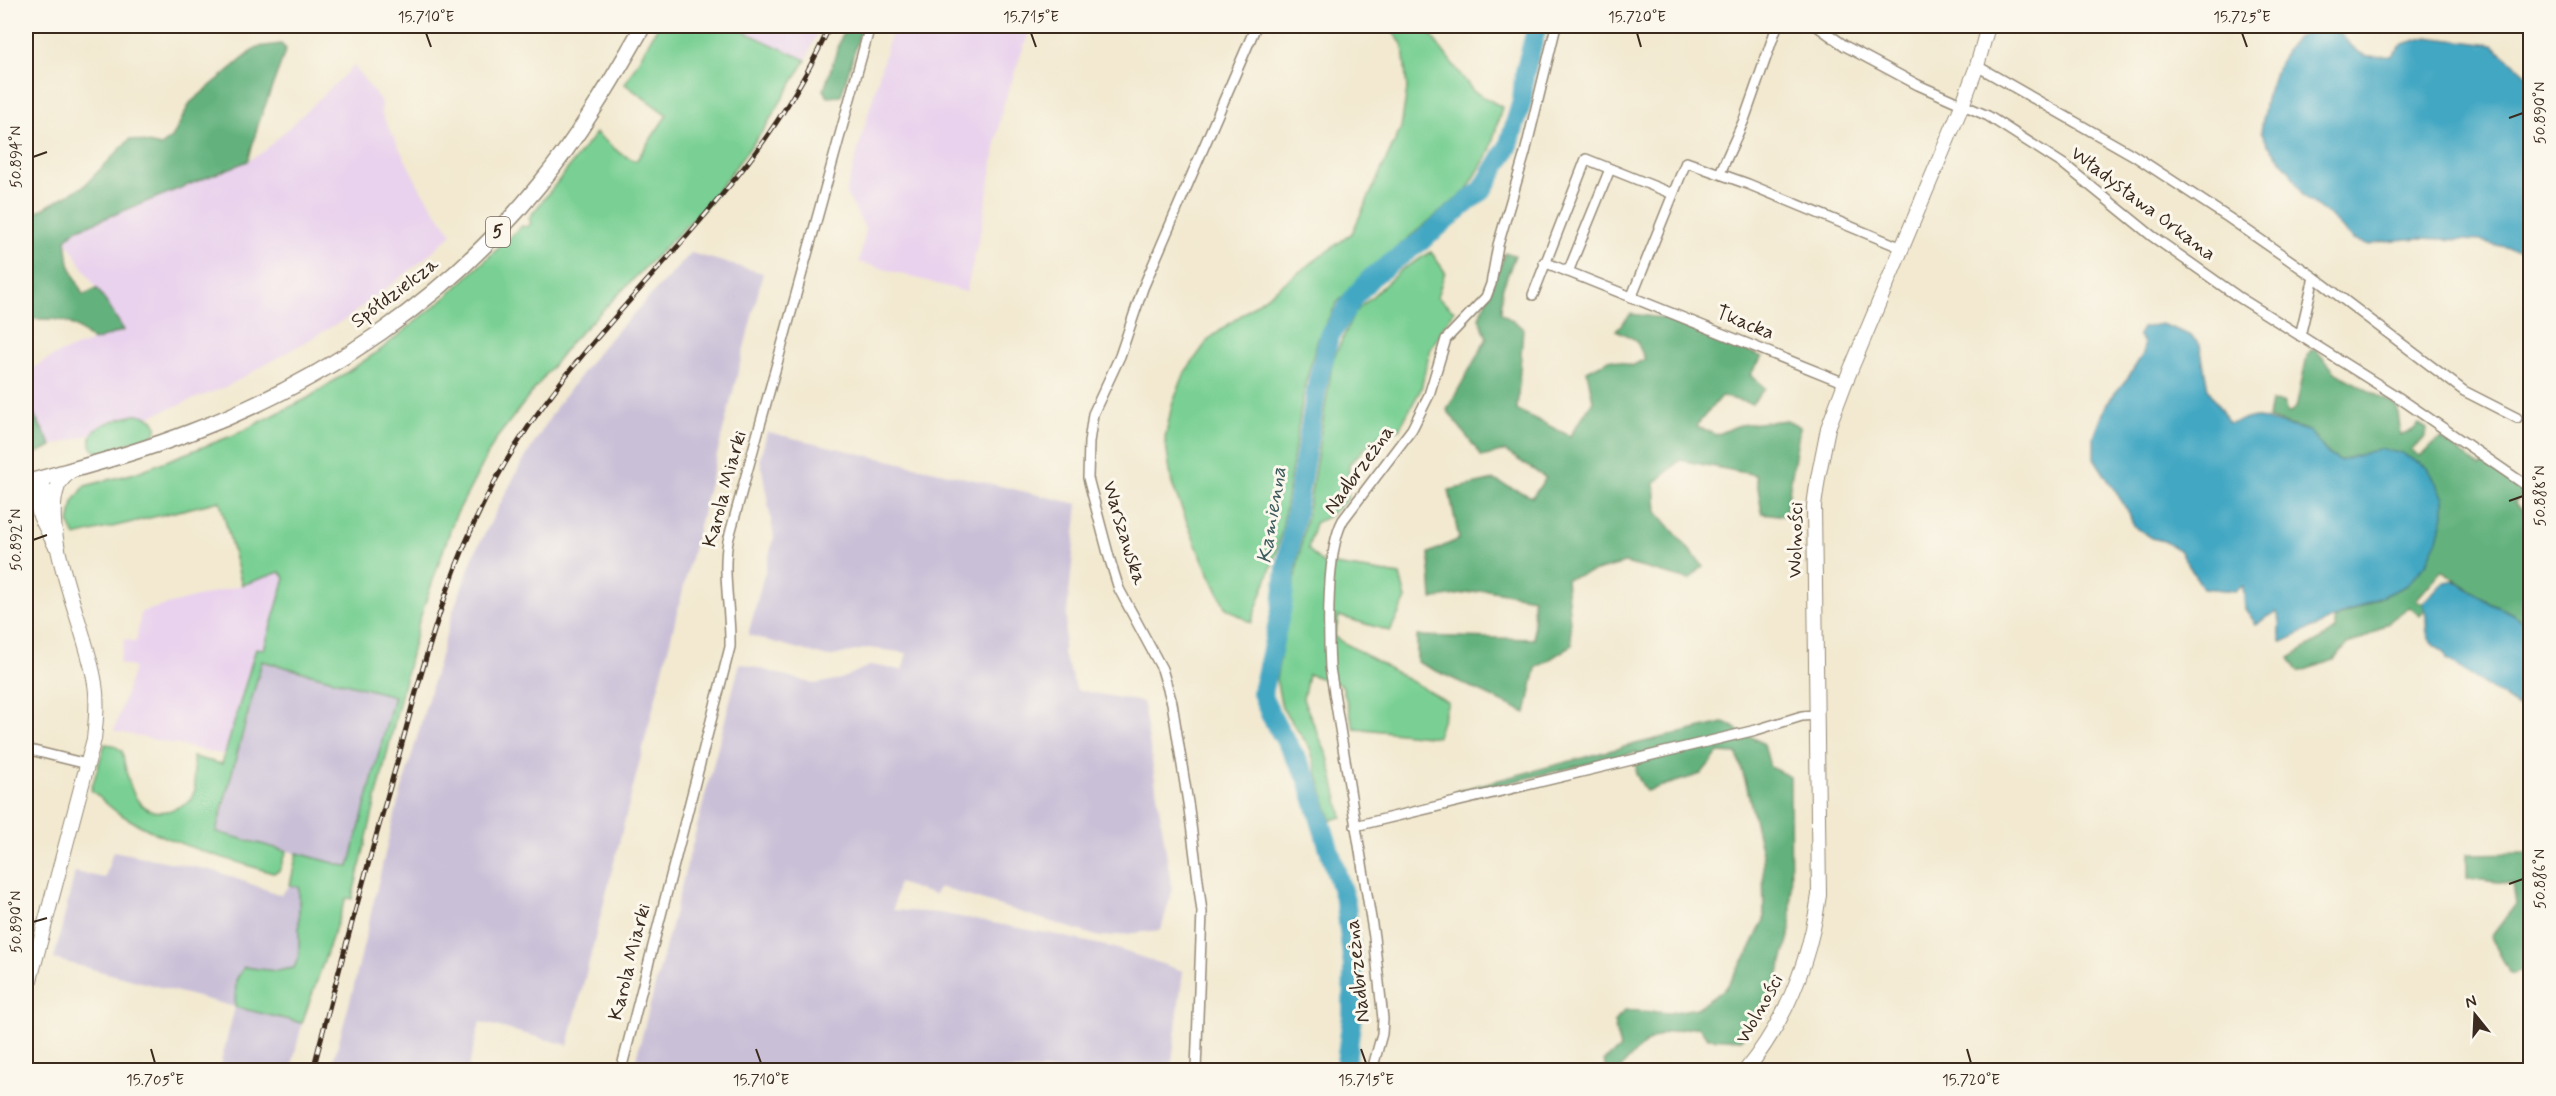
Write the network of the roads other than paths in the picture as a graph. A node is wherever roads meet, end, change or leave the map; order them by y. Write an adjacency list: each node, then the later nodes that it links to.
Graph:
1 (643, 26): 22 (main road, Spółdzielcza / 5)
2 (870, 26): 32 (street, Karola Miarki)
3 (1256, 26): 33 (street, Warszawska)
4 (1557, 26): 30 (street, Nadbrzeżna)
5 (1777, 26): 11 (street)
6 (1817, 26): 9 (street, Władysława Orkana)
7 (1988, 26): 8 (street, Wolności)
8 (1977, 66): 9 (street, Wolności); 16 (street, Władysława Orkana)
9 (1963, 104): 13 (street, Wolności); 19 (street, Władysława Orkana)
10 (1610, 169): 12 (street); 14 (street); 15 (street)
11 (1720, 173): 12 (street); 13 (street)
12 (1673, 194): 18 (street)
13 (1902, 248): 20 (street, Wolności)
14 (1544, 262): 15 (street, Tkacka); 17 (street)
15 (1568, 272): 18 (street, Tkacka)
16 (2314, 277): 19 (street); 21 (street, Władysława Orkana)
17 (1533, 295)
18 (1632, 296): 20 (street, Tkacka)
19 (2300, 336): 24 (street, Władysława Orkana)
20 (1845, 383): 27 (street, Wolności)
21 (2517, 418)
22 (74, 469): 23 (main road, Spółdzielcza / 5); 25 (street)
23 (28, 482): 25 (street); 26 (street)
24 (2530, 488)
25 (54, 515): 26 (street)
26 (59, 552): 29 (street)
27 (1816, 715): 30 (street); 35 (street, Wolności)
28 (26, 749): 29 (street)
29 (87, 764): 31 (street)
30 (1355, 826): 34 (street, Nadbrzeżna)
31 (26, 995)
32 (621, 1071)
33 (1196, 1071)
34 (1372, 1071)
35 (1746, 1071)

